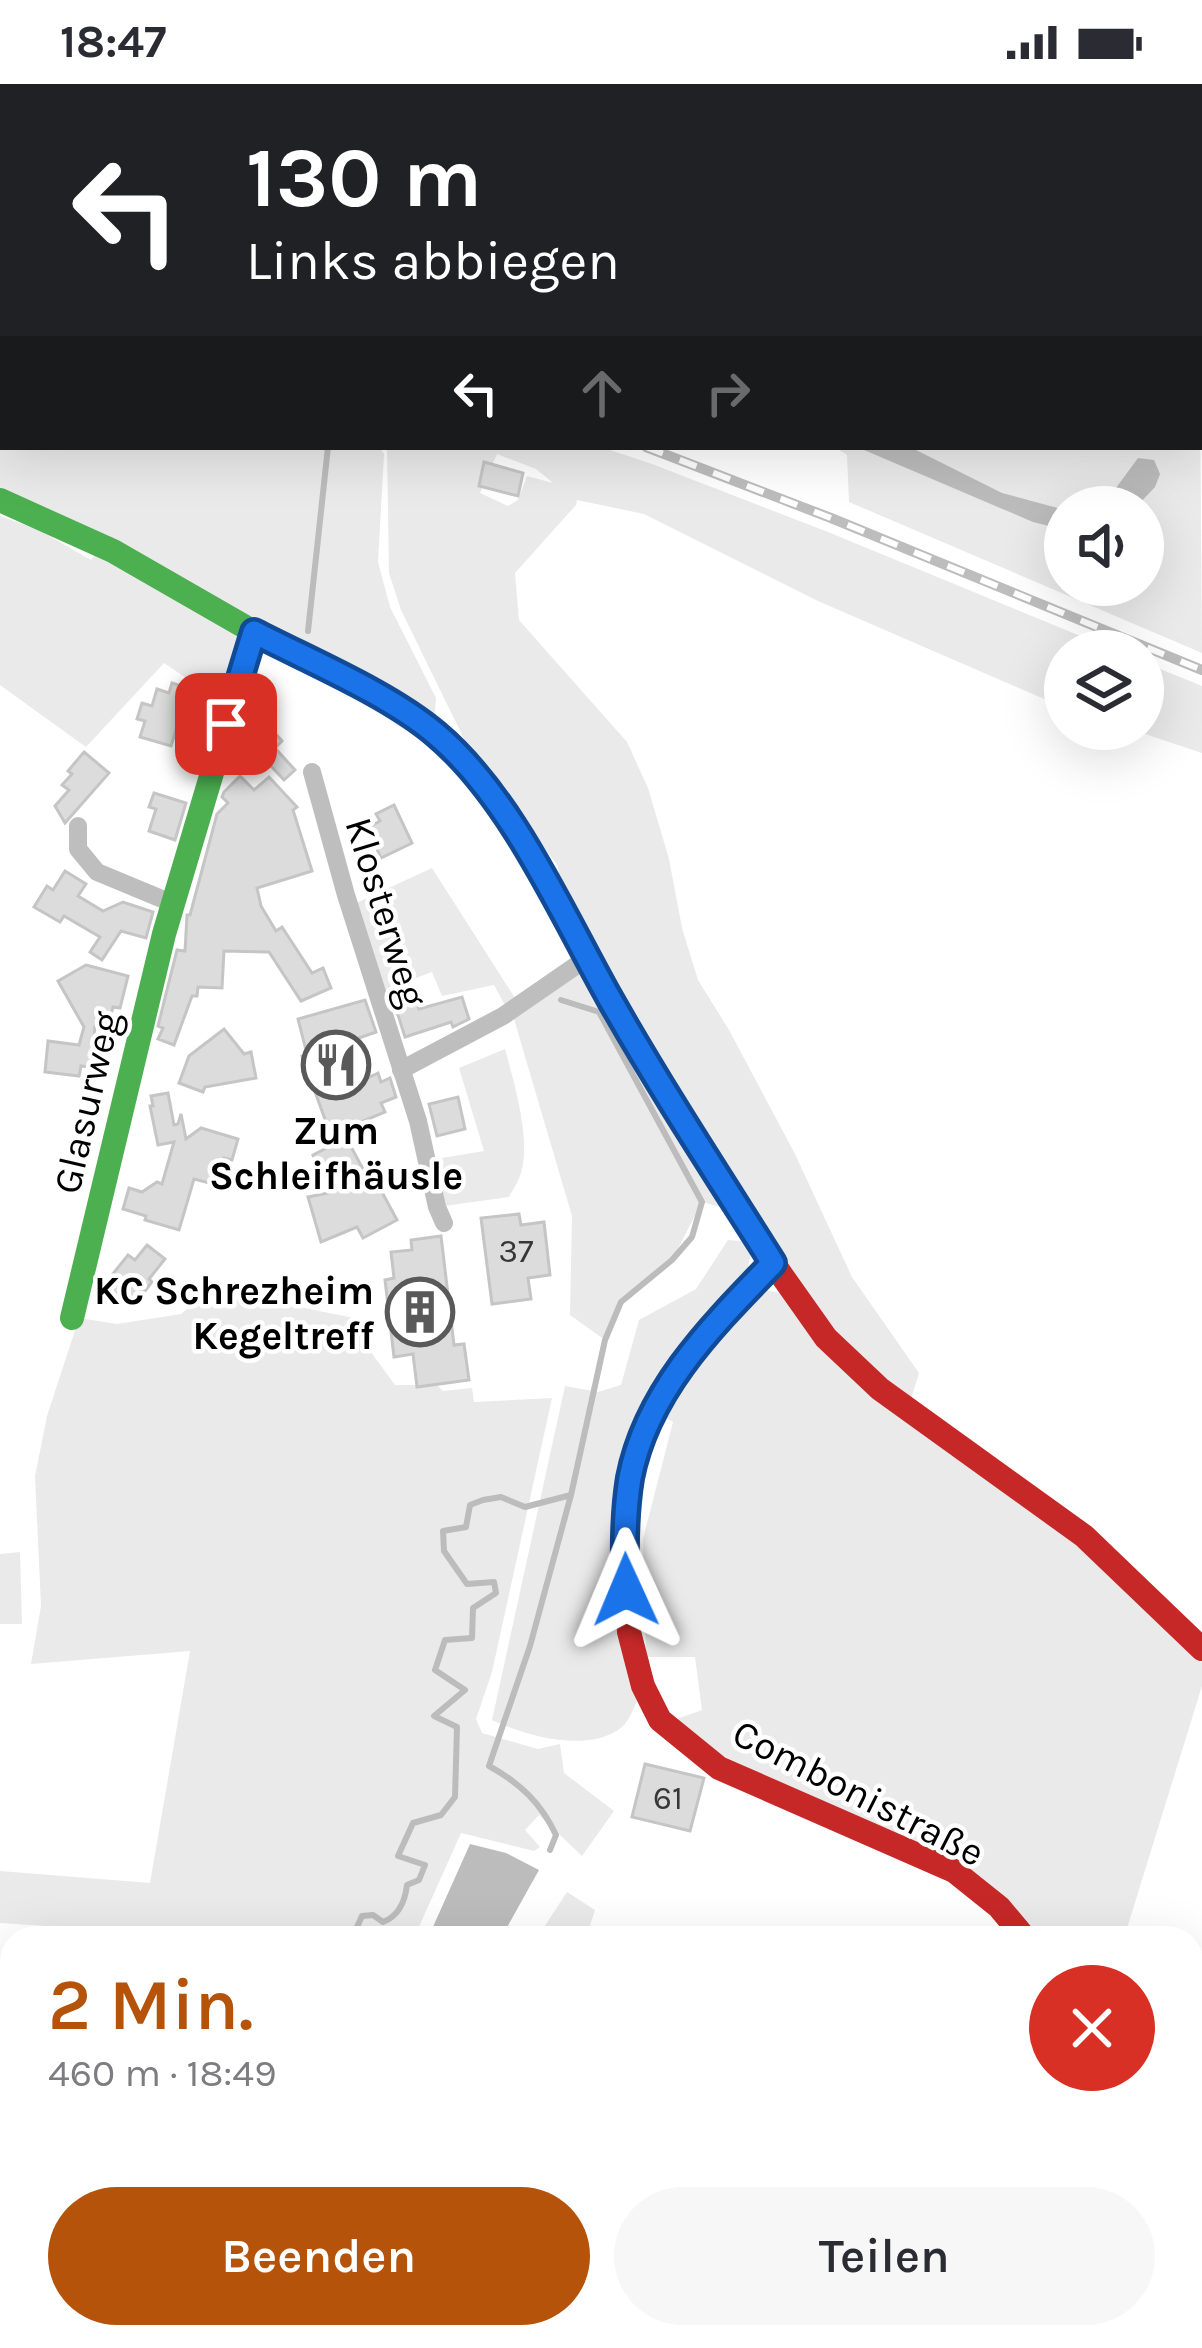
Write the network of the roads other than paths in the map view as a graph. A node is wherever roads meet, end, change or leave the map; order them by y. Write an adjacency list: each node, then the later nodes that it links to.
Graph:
1 (0, 500): 2 (main road)
2 (254, 632): 5 (main road, Glasurweg); 6 (main road)
3 (312, 772): 7 (street, Klosterweg)
4 (78, 826): 5 (street)
5 (174, 904): 10 (main road, Glasurweg)
6 (587, 958): 7 (street, Klosterweg); 9 (main road)
7 (401, 1070): 8 (street, Klosterweg)
8 (444, 1223)
9 (773, 1263): 11 (main road); 12 (main road, Combonistraße)
10 (72, 1318)
11 (1202, 1649)
12 (1015, 1926)

